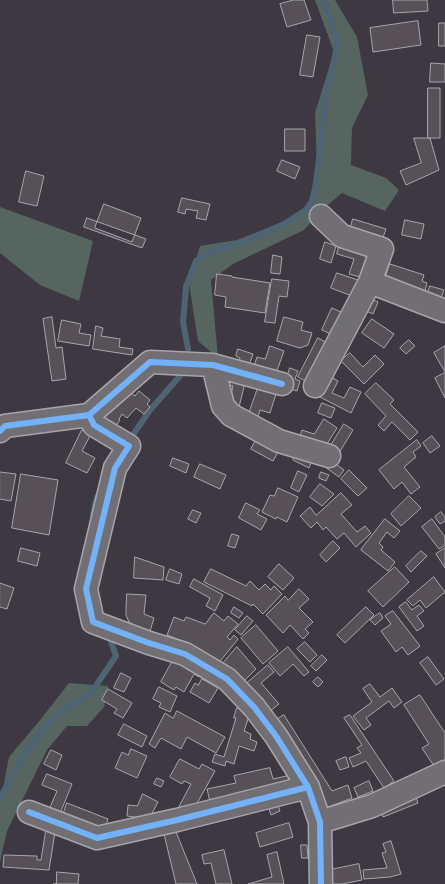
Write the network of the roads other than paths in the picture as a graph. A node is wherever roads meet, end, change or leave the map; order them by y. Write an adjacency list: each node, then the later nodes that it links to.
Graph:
1 (321, 216): 2 (street)
2 (370, 282): 3 (street); 6 (street)
3 (445, 311)
4 (212, 365): 5 (street); 7 (street); 9 (street)
5 (282, 384)
6 (315, 386)
7 (89, 415): 8 (street); 11 (street)
8 (0, 431)
9 (329, 456)
10 (445, 772): 13 (street)
11 (308, 787): 12 (street); 13 (street)
12 (29, 812)
13 (320, 822): 14 (street)
14 (321, 884)

